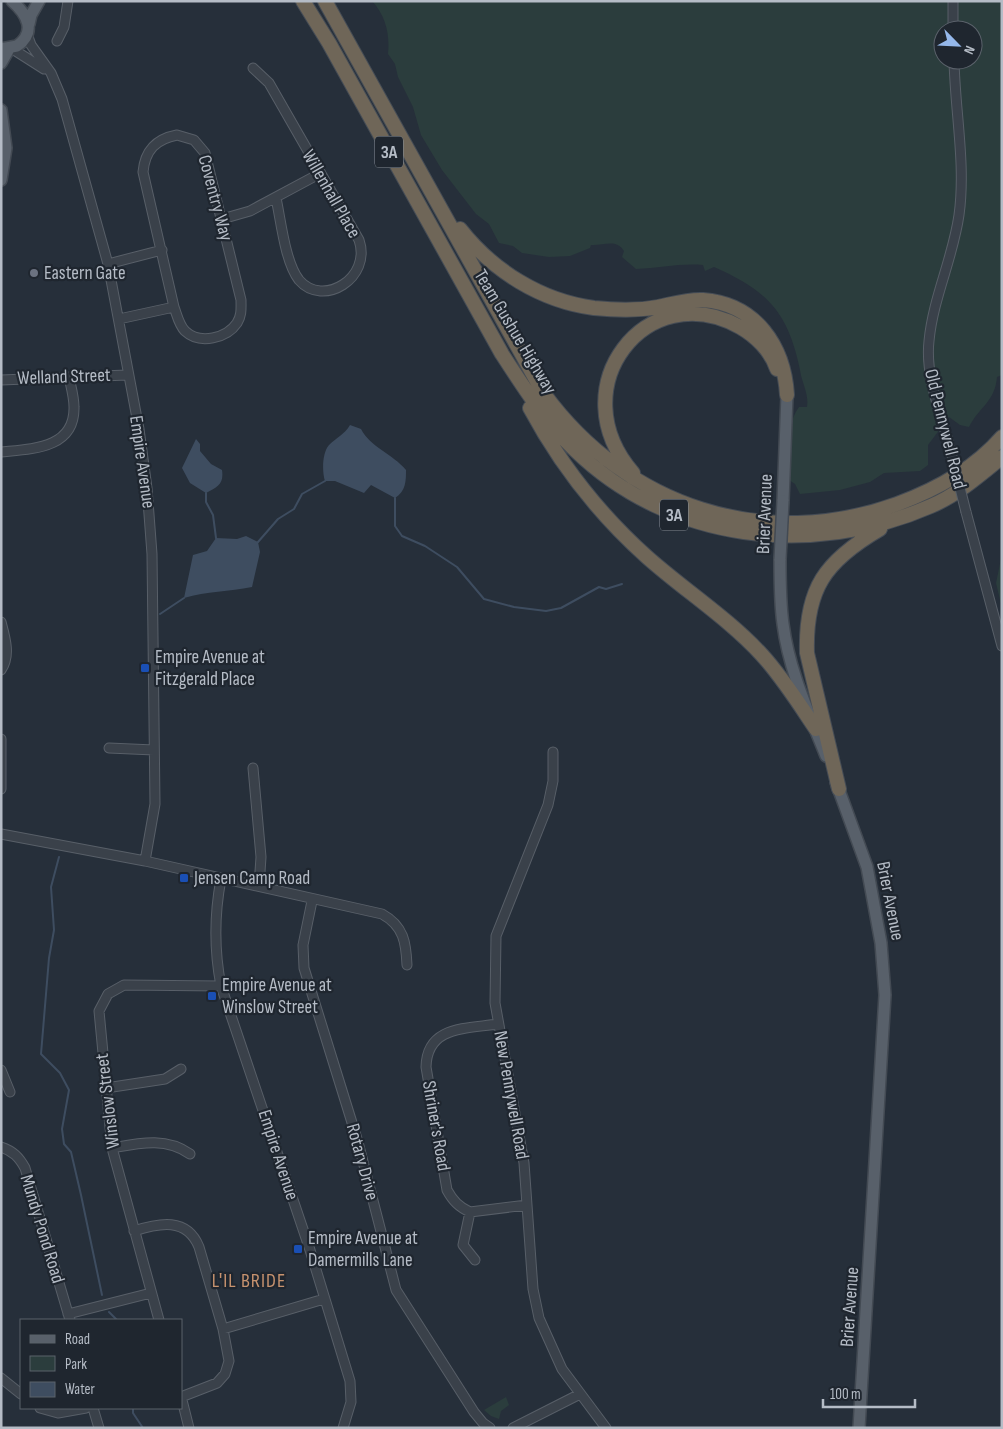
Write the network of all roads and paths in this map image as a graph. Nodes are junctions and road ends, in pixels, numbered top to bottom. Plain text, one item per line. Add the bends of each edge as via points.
1 (39, 1) edge
2 (68, 1) edge
3 (303, 1) edge
4 (325, 1) edge
5 (954, 1) edge
6 (1, 3) edge
7 (18, 3) edge
8 (953, 20) edge
9 (28, 29) junction
10 (57, 40) dead end
11 (7, 49) edge
12 (1, 63) edge
13 (253, 68) dead end
14 (955, 70) edge
15 (50, 73) junction
16 (1, 110) edge
17 (320, 174) junction
18 (1, 180) edge
19 (276, 198) junction
20 (438, 201) junction
21 (222, 219) junction
22 (162, 250) junction
23 (108, 264) junction
24 (174, 307) junction
25 (119, 319) junction
26 (502, 354) junction
27 (127, 375) junction
28 (69, 377) junction
29 (1, 380) edge
30 (788, 395) junction
31 (1002, 437) edge
32 (1, 452) edge
33 (1002, 457) edge
34 (649, 487) junction
35 (909, 514) junction
36 (1, 622) edge
37 (1002, 646) edge
38 (1, 670) edge
39 (816, 729) junction
40 (1, 740) edge
41 (109, 748) dead end
42 (154, 750) junction
43 (553, 752) dead end
44 (253, 768) dead end
45 (1, 789) edge
46 (839, 789) junction
47 (1, 834) edge
48 (145, 862) junction
49 (221, 880) junction
50 (259, 886) junction
51 (312, 901) junction
52 (407, 965) dead end
53 (221, 986) junction
54 (498, 1024) junction
55 (181, 1069) dead end
56 (1, 1070) edge
57 (106, 1088) junction
58 (10, 1092) dead end
59 (1, 1148) edge
60 (112, 1148) junction
61 (190, 1154) dead end
62 (527, 1205) junction
63 (470, 1212) junction
64 (134, 1231) junction
65 (475, 1260) dead end
66 (151, 1292) junction
67 (324, 1299) junction
68 (69, 1317) edge
69 (159, 1319) edge
70 (223, 1329) junction
71 (1, 1378) edge
72 (20, 1393) edge
73 (580, 1394) junction
74 (182, 1396) edge
75 (182, 1400) edge
76 (44, 1409) edge
77 (80, 1409) edge
78 (93, 1409) edge
79 (99, 1428) edge
80 (189, 1428) edge
81 (344, 1428) edge
82 (490, 1428) edge
83 (513, 1428) edge
84 (606, 1428) edge
85 (859, 1428) edge

1 - 9 main road
2 - 10 street via 64,27
3 - 26 highway, Team Gushue Highway / 3A
4 - 20 highway, Team Gushue Highway / 3A
5 - 8 street
6 - 7 main road
7 - 9 main road via 25,13
9 - 11 main road via 20,44
9 - 15 street, Empire Avenue via 31,45
11 - 12 main road
11 - 15 street
13 - 17 street, Willenhall Place via 269,83
14 - 37 street, Old Pennywell Road, bridge via 959,214 934,313 928,351 930,371
15 - 23 street, Empire Avenue via 62,99
16 - 18 main road via 6,148
17 - 19 street
17 - 19 street, Willenhall Place via 359,240 362,254 357,273 336,289 315,290 300,281 287,251
19 - 21 street via 250,211
20 - 30 highway via 486,256 520,282 555,299 625,310 702,300 740,312 760,326 776,347 784,367
20 - 34 highway, Team Gushue Highway / 3A via 529,370 555,408 595,452
21 - 22 street, Coventry Way via 201,146 194,140 177,135 163,138 150,149 143,172
21 - 24 street, Coventry Way via 241,300 242,312 237,323 220,336 195,337 180,325
22 - 23 street
22 - 24 street, Coventry Way
23 - 25 street, Empire Avenue
24 - 25 street
25 - 27 street, Empire Avenue
26 - 35 highway, Team Gushue Highway / 3A via 543,413 576,451 611,480 672,514 719,528 774,536 840,533
26 - 39 highway via 543,431 581,487 646,556 761,654
27 - 28 street, Welland Street
27 - 42 street, Empire Avenue via 139,429 152,554
28 - 29 street, Welland Street
28 - 32 street via 74,409 71,426 64,435 52,445
30 - 34 highway via 764,346 731,322 692,314 663,320 637,335 625,346 610,373 604,415 616,451 629,469
30 - 39 main road, Brier Avenue, bridge via 780,559 782,624 789,656
31 - 34 highway, Team Gushue Highway / 3A via 959,473 915,497 865,514 825,521 773,522 729,518 694,508
33 - 35 highway, Team Gushue Highway / 3A via 954,494
35 - 46 highway via 851,546 829,568 816,591 810,612 807,654
36 - 38 street via 6,648
39 - 46 main road, Brier Avenue
40 - 45 street
41 - 42 street
42 - 48 street, Empire Avenue via 155,804
43 - 54 street, New Pennywell Road via 553,781 548,804 496,936 495,1003
44 - 50 street via 261,858
46 - 85 main road, Brier Avenue via 867,867 881,943 885,995
47 - 48 street
48 - 49 street
49 - 50 street
49 - 53 street, Empire Avenue via 215,948
50 - 51 street
51 - 52 street via 372,911 390,918 402,933
51 - 82 street, Rotary Drive via 303,945 304,968 362,1160 394,1286 474,1412
53 - 57 street, Winslow Street via 128,985 112,990 102,1001 98,1016
53 - 67 street, Empire Avenue
54 - 62 street, New Pennywell Road via 520,1142
54 - 63 street, Shriner's Road via 441,1035 431,1044 426,1056 447,1190 456,1203
55 - 57 street via 165,1079
56 - 58 street
57 - 60 street, Winslow Street
59 - 68 street, Mundy Pond Road via 20,1158 25,1168
60 - 61 street via 155,1142 174,1145
60 - 64 street, Winslow Street
62 - 63 street
62 - 73 street, New Pennywell Road via 533,1289 539,1318 555,1356
63 - 65 street via 463,1245
64 - 66 street, Winslow Street
64 - 70 street via 168,1223 192,1234 199,1247
66 - 68 street
66 - 69 street, Winslow Street
67 - 70 street
67 - 81 street, Empire Avenue via 352,1388
70 - 74 street via 230,1358 225,1374 210,1388
71 - 72 street
73 - 83 street
73 - 84 street, New Pennywell Road
75 - 80 street
76 - 77 street via 58,1413
78 - 79 street

